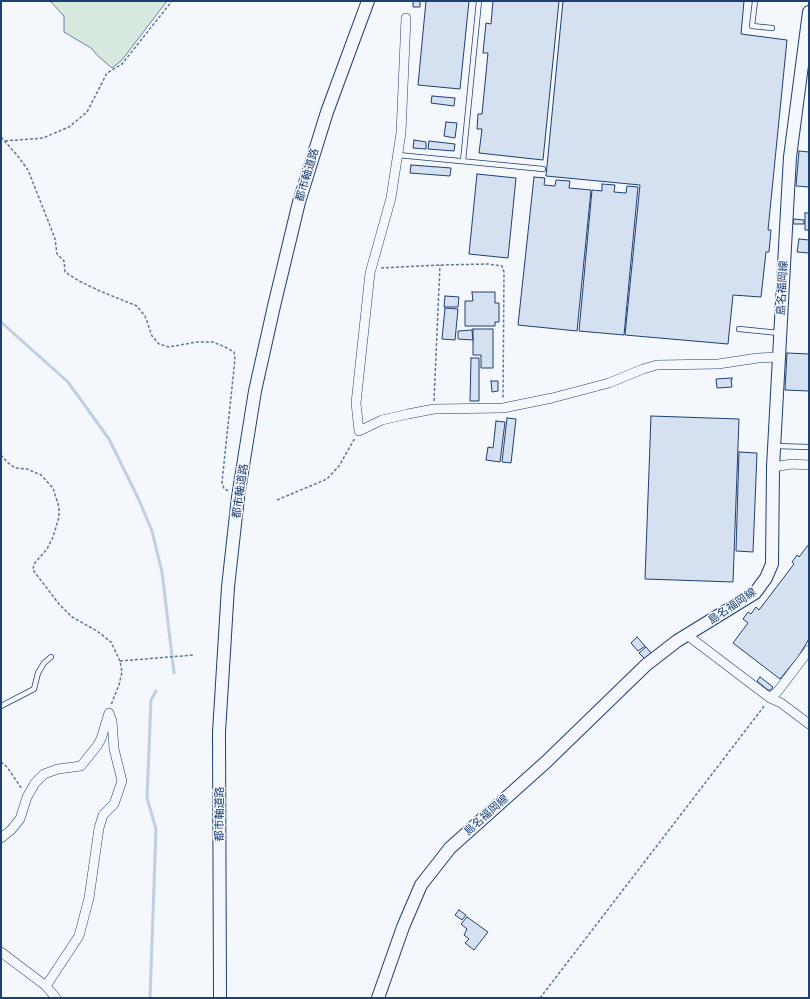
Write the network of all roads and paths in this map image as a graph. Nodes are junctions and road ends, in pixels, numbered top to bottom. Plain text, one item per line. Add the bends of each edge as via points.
1 (172, 1) edge
2 (368, 1) edge
3 (479, 1) edge
4 (755, 1) edge
5 (809, 12) edge
6 (406, 18) dead end
7 (772, 28) dead end
8 (1, 137) edge
9 (5, 141) junction
10 (398, 155) junction
11 (463, 161) junction
12 (543, 169) dead end
13 (440, 265) junction
14 (371, 269) junction
15 (739, 329) dead end
16 (780, 333) junction
17 (779, 357) junction
18 (504, 408) junction
19 (434, 410) junction
20 (359, 431) junction
21 (774, 446) junction
22 (809, 447) edge
23 (1, 455) edge
24 (809, 465) edge
25 (773, 467) junction
26 (231, 491) dead end
27 (277, 500) dead end
28 (687, 635) junction
29 (809, 650) edge
30 (194, 655) dead end
31 (51, 657) dead end
32 (120, 660) junction
33 (770, 698) junction
34 (1, 706) edge
35 (109, 713) junction
36 (809, 724) edge
37 (1, 762) edge
38 (27, 797) junction
39 (1, 838) edge
40 (1, 952) edge
41 (46, 986) junction
42 (56, 998) edge
43 (220, 998) edge
44 (378, 998) edge
45 (540, 998) edge

1 - 9 path via 122,64 107,72 87,112 69,127 43,138
2 - 43 main road, 都市軸道路 via 327,112 299,202 256,391 238,497 228,587 219,732
3 - 11 lane
4 - 7 lane via 752,26
5 - 16 main road, 島名福岡線 via 790,157
6 - 10 street
8 - 9 path
9 - 26 path via 28,170 51,228 57,254 64,261 65,272 100,292 137,306 145,316 152,336 159,344 169,347 213,342 234,352 222,482 224,489
10 - 11 lane
10 - 14 street via 390,198
11 - 12 lane
13 - 14 path
13 - 18 path via 502,266
13 - 19 path
14 - 20 street via 356,403
15 - 16 lane
16 - 17 main road, 島名福岡線
17 - 18 street via 718,364 657,365 589,389
17 - 21 main road, 島名福岡線
18 - 19 street
19 - 20 street via 382,420
20 - 27 path via 339,466 327,479
21 - 22 lane
21 - 25 main road, 島名福岡線
23 - 32 path via 15,468 40,475 53,488 59,507 53,537 34,564 33,570 72,617 97,631 110,642
24 - 25 street
25 - 28 main road, 島名福岡線 via 772,564 766,578 755,593
28 - 33 street
28 - 44 main road, 島名福岡線 via 646,665 551,757 450,848 421,885
29 - 33 street
30 - 32 path
31 - 34 lane via 38,672 34,689
32 - 35 path via 120,685
33 - 36 street
33 - 45 path
35 - 38 street via 100,739 81,766 44,774
35 - 41 street via 122,781 114,804 103,814 99,828 89,898 79,936
37 - 38 path
38 - 39 street via 20,819
40 - 41 street
41 - 42 street

